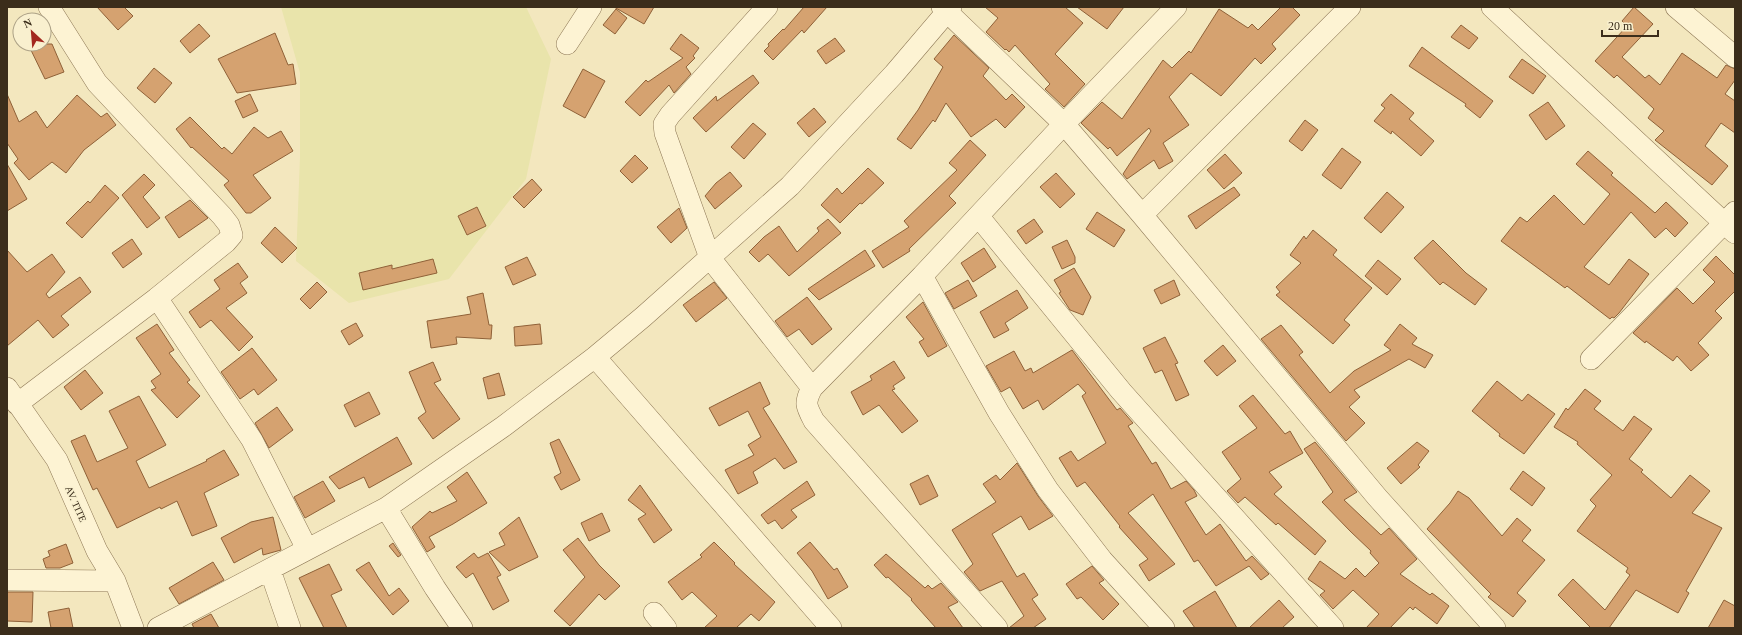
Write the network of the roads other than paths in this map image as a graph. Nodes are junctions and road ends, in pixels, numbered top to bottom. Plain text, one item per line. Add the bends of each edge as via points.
1 (49, 7) edge
2 (591, 7) edge
3 (768, 7) edge
4 (1176, 7) edge
5 (1350, 7) edge
6 (1492, 7) edge
7 (1676, 7) edge
8 (947, 8) edge
9 (567, 44) dead end
10 (1735, 57) edge
11 (1064, 124) junction
12 (1142, 215) junction
13 (979, 216) junction
14 (1731, 223) edge
15 (710, 258) junction
16 (922, 276) junction
17 (157, 298) junction
18 (595, 357) junction
19 (1590, 359) dead end
20 (812, 388) junction
21 (12, 396) edge
22 (386, 508) junction
23 (307, 549) junction
24 (270, 570) junction
25 (7, 580) edge
26 (115, 581) junction
27 (133, 628) edge
28 (158, 628) edge
29 (290, 628) edge
30 (462, 628) edge
31 (831, 628) edge
32 (997, 628) edge
33 (1164, 628) edge
34 (1333, 628) edge
35 (1495, 628) edge

1 - 17 street via 97,83 222,216 231,229 232,236 226,242
2 - 9 street
3 - 15 street via 664,124
4 - 11 street
5 - 12 street
6 - 14 street
7 - 10 street
8 - 11 street
8 - 15 street via 894,74 790,186
11 - 12 street
11 - 13 street
12 - 35 street via 1377,497
13 - 16 street
13 - 34 street via 1122,391
14 - 19 street
15 - 18 street
15 - 20 street
16 - 20 street
16 - 33 street via 999,413 1048,490 1102,560
17 - 21 street
17 - 23 street via 252,440
18 - 22 street via 504,426
18 - 31 street
20 - 32 street via 806,398 807,407 814,421
21 - 26 street, AV. TITE via 57,460 97,551
22 - 23 street
22 - 30 street
23 - 24 street
24 - 28 street
24 - 29 street
25 - 26 street
26 - 27 street, AV. TITE

